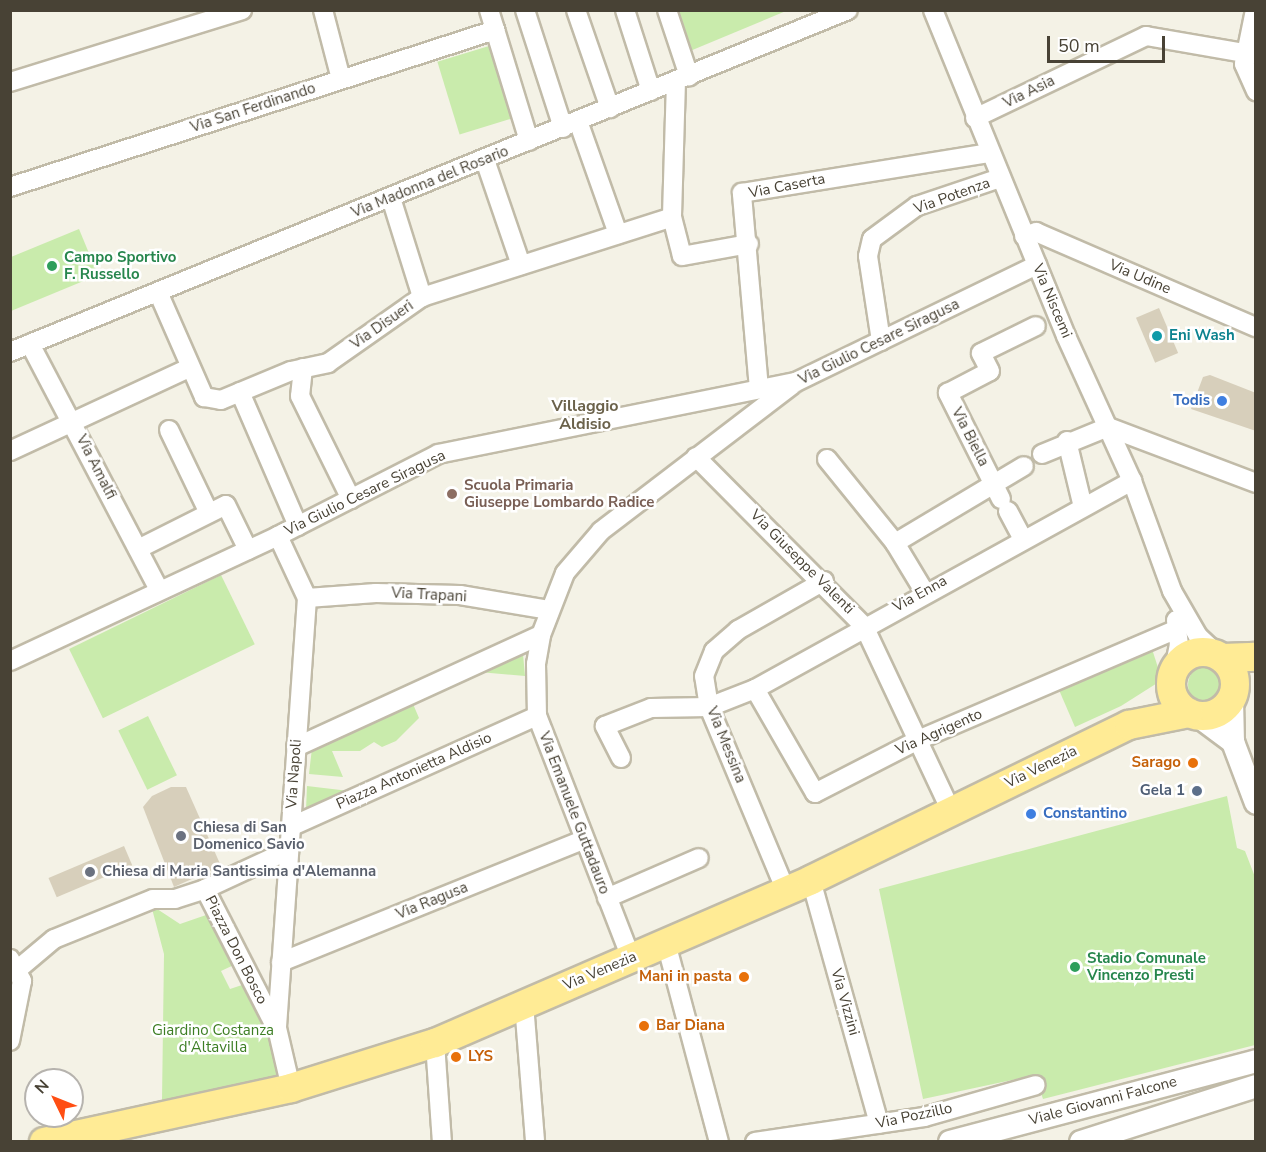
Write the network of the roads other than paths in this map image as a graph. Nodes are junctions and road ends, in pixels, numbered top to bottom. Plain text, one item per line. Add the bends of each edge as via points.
1 (242, 10) edge
2 (323, 10) edge
3 (489, 10) edge
4 (525, 10) edge
5 (576, 10) edge
6 (625, 10) edge
7 (667, 10) edge
8 (848, 10) edge
9 (933, 10) edge
10 (1255, 10) edge
11 (495, 30) junction
12 (1251, 55) edge
13 (682, 78) junction
14 (341, 79) junction
15 (10, 82) edge
16 (651, 91) junction
17 (1256, 91) edge
18 (610, 108) junction
19 (975, 118) junction
20 (570, 124) junction
21 (530, 141) junction
22 (989, 153) junction
23 (485, 160) junction
24 (1000, 178) junction
25 (10, 187) edge
26 (391, 198) junction
27 (672, 217) junction
28 (618, 234) junction
29 (1024, 236) junction
30 (749, 244) junction
31 (521, 265) junction
32 (1037, 265) junction
33 (158, 292) junction
34 (422, 297) junction
35 (1036, 326) dead end
36 (1256, 327) edge
37 (881, 341) junction
38 (30, 344) junction
39 (10, 352) edge
40 (189, 368) junction
41 (303, 368) junction
42 (796, 382) junction
43 (759, 389) junction
44 (240, 392) junction
45 (72, 422) junction
46 (1108, 427) junction
47 (169, 430) dead end
48 (1067, 441) junction
49 (10, 451) edge
50 (1042, 454) dead end
51 (696, 457) junction
52 (827, 459) dead end
53 (1024, 466) dead end
54 (1132, 480) junction
55 (1256, 483) edge
56 (1001, 498) junction
57 (351, 499) junction
58 (1083, 507) junction
59 (209, 513) junction
60 (298, 526) junction
61 (278, 536) junction
62 (1023, 539) junction
63 (895, 543) junction
64 (138, 549) junction
65 (248, 550) junction
66 (824, 581) junction
67 (159, 590) junction
68 (924, 591) junction
69 (1172, 591) junction
70 (307, 598) junction
71 (550, 610) junction
72 (864, 626) junction
73 (1177, 629) junction
74 (542, 635) junction
75 (1220, 656) junction
76 (1256, 657) edge
77 (10, 661) edge
78 (1256, 672) edge
79 (1173, 673) junction
80 (755, 689) junction
81 (1233, 696) junction
82 (709, 707) junction
83 (1193, 715) junction
84 (537, 716) junction
85 (1129, 725) junction
86 (918, 740) junction
87 (1233, 742) junction
88 (296, 747) junction
89 (621, 758) dead end
90 (1256, 803) edge
91 (951, 811) junction
92 (291, 827) junction
93 (584, 840) junction
94 (289, 850) junction
95 (699, 858) dead end
96 (799, 886) junction
97 (205, 889) junction
98 (607, 898) junction
99 (666, 943) junction
100 (631, 958) junction
101 (280, 962) junction
102 (14, 965) edge
103 (524, 1004) junction
104 (276, 1029) junction
105 (10, 1041) edge
106 (435, 1043) junction
107 (1256, 1061) edge
108 (1036, 1085) dead end
109 (1256, 1086) edge
110 (291, 1088) junction
111 (879, 1124) junction
112 (44, 1142) edge
113 (442, 1142) edge
114 (535, 1142) edge
115 (719, 1142) edge
116 (755, 1142) edge
117 (950, 1142) edge
118 (1081, 1142) edge

1 - 15 street
2 - 14 street
3 - 11 street
4 - 20 street
5 - 18 street
6 - 16 street
7 - 13 street
8 - 13 street, Via Madonna del Rosario
9 - 19 street, Via Niscemi
10 - 12 street
11 - 14 street, Via San Ferdinando
11 - 21 street
12 - 17 street via 1244,64
12 - 19 street, Via Asia via 1146,36
13 - 16 street, Via Madonna del Rosario
13 - 27 street
14 - 25 street, Via San Ferdinando
16 - 18 street, Via Madonna del Rosario
18 - 20 street, Via Madonna del Rosario
19 - 22 street, Via Niscemi
20 - 21 street, Via Madonna del Rosario
20 - 28 street
21 - 23 street, Via Madonna del Rosario
22 - 24 street, Via Niscemi
22 - 30 street, Via Caserta via 742,193
23 - 26 street, Via Madonna del Rosario
23 - 31 street
24 - 29 street, Via Niscemi
24 - 37 street, Via Potenza via 917,206 872,239 868,256
26 - 33 street, Via Madonna del Rosario
26 - 34 street
27 - 28 street, Via Disueri
27 - 30 street via 682,256
28 - 31 street, Via Disueri
29 - 32 street, Via Niscemi
29 - 36 street, Via Udine via 1036,232
30 - 43 street, Via Caserta
31 - 34 street, Via Disueri
32 - 37 street, Via Giulio Cesare Siragusa
32 - 46 street, Via Niscemi
33 - 38 street, Via Madonna del Rosario
33 - 40 street, Via Disueri
34 - 41 street, Via Disueri via 328,363
35 - 56 street, Via Biella via 981,353 990,371 948,393
37 - 42 street, Via Giulio Cesare Siragusa
38 - 39 street, Via Madonna del Rosario
38 - 45 street, Via Amalfi
40 - 44 street, Via Disueri via 204,398 221,400
40 - 45 street
41 - 44 street, Via Disueri
41 - 57 street via 300,396
42 - 43 street, Via Giulio Cesare Siragusa
42 - 51 street, Via Emanuele Guttadauro
43 - 57 street, Via Giulio Cesare Siragusa via 438,454
44 - 60 street
45 - 49 street
45 - 64 street, Via Amalfi
46 - 48 street
46 - 54 street, Via Niscemi
46 - 55 street
47 - 59 street
48 - 50 street
48 - 58 street
51 - 66 street, Via Giuseppe Valenti
51 - 71 street, Via Emanuele Guttadauro via 602,531 565,573
52 - 63 street
53 - 56 street
54 - 58 street, Via Enna
54 - 69 street, Via Niscemi
56 - 62 street, Via Biella
56 - 63 street
57 - 60 street, Via Giulio Cesare Siragusa
58 - 62 street, Via Enna
59 - 64 street
59 - 65 street via 226,505
60 - 61 street, Via Giulio Cesare Siragusa
61 - 65 street, Via Giulio Cesare Siragusa
61 - 70 street, Via Napoli
62 - 68 street, Via Enna
63 - 68 street
64 - 67 street, Via Amalfi
65 - 67 street, Via Giulio Cesare Siragusa
66 - 72 street, Via Giuseppe Valenti
66 - 82 street, Via Messina via 738,630 714,651 704,676
67 - 77 street, Via Giulio Cesare Siragusa
68 - 72 street, Via Enna
69 - 73 street
69 - 75 street via 1198,636
70 - 71 street, Via Trapani via 376,593 460,595
70 - 88 street, Via Napoli
71 - 74 street, Via Emanuele Guttadauro
72 - 80 street, Via Enna
72 - 86 street, Via Giuseppe Valenti
73 - 79 street
73 - 86 street, Via Agrigento
74 - 84 street, Via Emanuele Guttadauro via 536,664
74 - 88 street
75 - 76 main road
75 - 79 main road via 1197,652
75 - 81 main road via 1234,673
78 - 81 main road
79 - 83 main road via 1176,701
79 - 85 main road via 1158,699
80 - 82 street, Via Enna
80 - 86 street, Via Agrigento via 815,793
81 - 83 main road via 1214,715
81 - 87 street
82 - 89 street via 651,708 605,726
82 - 96 street, Via Messina
83 - 85 main road
83 - 87 street
84 - 92 street, Piazza Antonietta Aldisio
84 - 93 street, Via Emanuele Guttadauro
85 - 91 main road, Via Venezia
86 - 91 street, Via Giuseppe Valenti
87 - 90 street
88 - 92 street, Via Napoli
91 - 96 main road, Via Venezia
92 - 94 street, Via Napoli
93 - 98 street, Via Emanuele Guttadauro
93 - 101 street, Via Ragusa
94 - 97 street, Piazza Don Bosco
94 - 101 street, Via Napoli
95 - 98 street
96 - 99 main road, Via Venezia
96 - 111 street, Via Vizzini
97 - 102 street via 175,899 153,899 54,939
97 - 104 street, Piazza Don Bosco
98 - 100 street, Via Emanuele Guttadauro
99 - 100 main road, Via Venezia
99 - 115 street
100 - 103 main road, Via Venezia
101 - 104 street, Via Napoli
102 - 105 street via 22,981
103 - 106 main road, Via Venezia
103 - 114 street
104 - 110 street, Via Napoli
106 - 110 main road, Via Venezia
106 - 113 street
107 - 117 street, Viale Giovanni Falcone
108 - 111 street, Via Pozzillo
109 - 118 street, Viale Giovanni Falcone
110 - 112 main road, Via Venezia
111 - 116 street, Via Pozzillo

